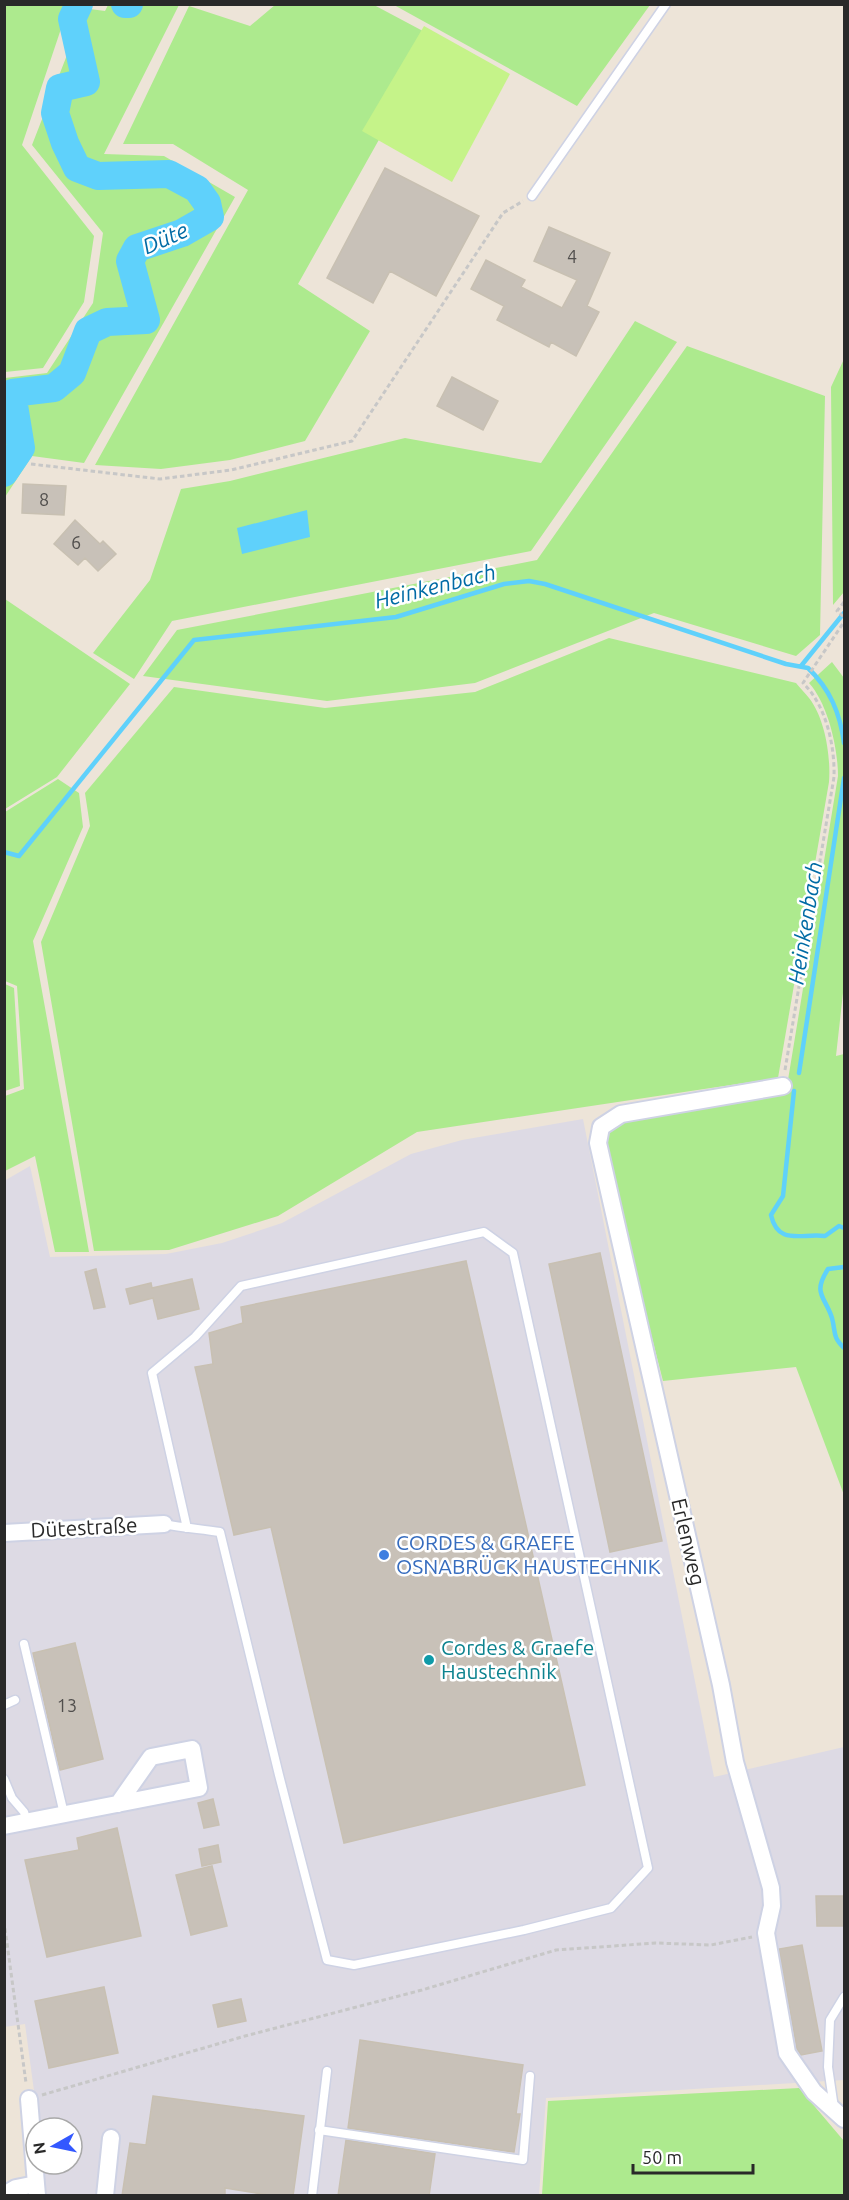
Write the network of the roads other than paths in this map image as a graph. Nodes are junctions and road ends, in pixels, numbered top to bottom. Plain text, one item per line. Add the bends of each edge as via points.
1 (666, 4) edge
2 (532, 196) road end
3 (783, 1086) road end
4 (164, 1524) joint
5 (187, 1528) junction
6 (4, 1533) edge
7 (24, 1644) dead end
8 (15, 1700) dead end
9 (4, 1705) edge
10 (4, 1779) edge
11 (118, 1804) junction
12 (64, 1814) junction
13 (27, 1822) junction
14 (4, 1826) edge
15 (844, 1997) edge
16 (327, 2071) dead end
17 (530, 2076) dead end
18 (28, 2099) road end
19 (839, 2113) edge
20 (320, 2130) junction
21 (111, 2138) dead end
22 (37, 2190) edge
23 (4, 2195) edge
24 (105, 2196) edge
25 (312, 2196) edge

1 - 2 lane
3 - 19 street, Erlenweg via 621,1114 601,1127 598,1143 735,1762 771,1888 766,1933 787,2053 814,2092
4 - 5 lane
4 - 6 street, Dütestraße
5 - 5 lane via 152,1373 195,1337 241,1286 484,1232 513,1253 648,1868 612,1908 354,1965 327,1960 220,1532
7 - 12 lane
8 - 9 lane
10 - 13 lane
11 - 11 street via 199,1788 192,1749 151,1757
11 - 12 street
12 - 13 street
13 - 14 street
15 - 19 lane via 830,2020 828,2067
16 - 20 lane
17 - 20 lane via 523,2160
18 - 22 street
20 - 25 lane
21 - 24 street
22 - 23 street via 16,2188

